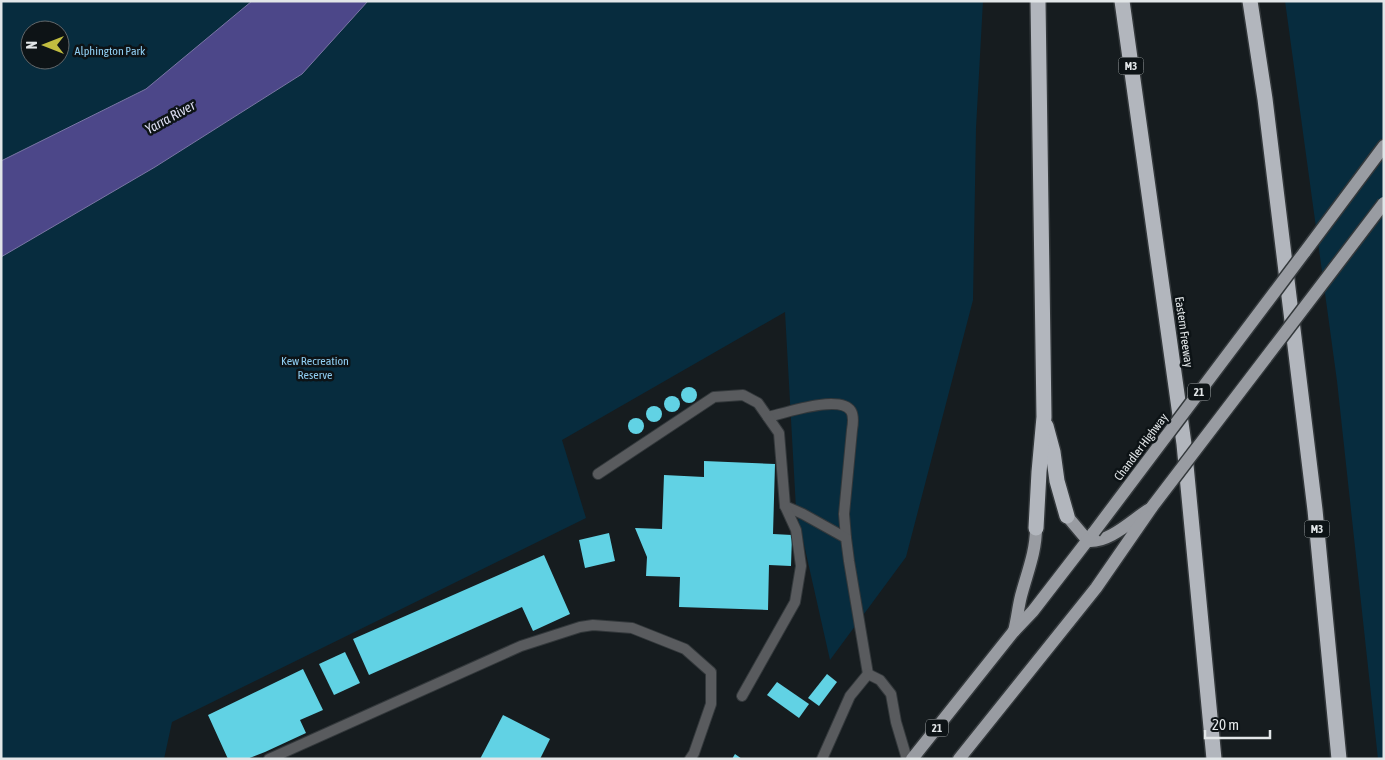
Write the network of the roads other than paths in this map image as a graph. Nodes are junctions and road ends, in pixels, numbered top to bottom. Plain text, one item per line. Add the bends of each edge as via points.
1 (1038, 1) edge
2 (1122, 1) edge
3 (1250, 1) edge
4 (1384, 146) edge
5 (1384, 202) edge
6 (768, 417) junction
7 (1044, 418) junction
8 (598, 474) dead end
9 (785, 506) junction
10 (1152, 507) junction
11 (1067, 516) joint
12 (1036, 528) joint
13 (846, 538) junction
14 (1092, 538) junction
15 (1014, 631) junction
16 (868, 674) junction
17 (742, 696) dead end
18 (270, 759) edge
19 (690, 759) edge
20 (822, 759) edge
21 (907, 759) edge
22 (912, 759) edge
23 (959, 759) edge
24 (1214, 759) edge
25 (1339, 759) edge

1 - 7 highway
2 - 24 highway, Eastern Freeway / M3 via 1184,444
3 - 25 highway, M3 via 1315,510
4 - 14 main road, Chandler Highway / 21, bridge
5 - 10 main road, 21, bridge
6 - 8 lane via 758,403 743,395 714,398
6 - 9 lane via 779,433
6 - 13 lane via 836,403 850,410 853,417 844,514
7 - 11 highway
7 - 12 highway
9 - 13 lane
9 - 17 lane via 796,530 801,566 795,602
10 - 14 main road via 1111,535
10 - 23 main road, 21 via 1096,588
11 - 14 main road
12 - 15 main road
13 - 16 lane
14 - 15 main road, Chandler Highway / 21
15 - 22 main road, Chandler Highway / 21
16 - 20 lane via 850,696
16 - 21 lane via 880,680 891,694
18 - 19 lane via 521,646 580,627 593,626 632,628 685,649 710,672 711,704

